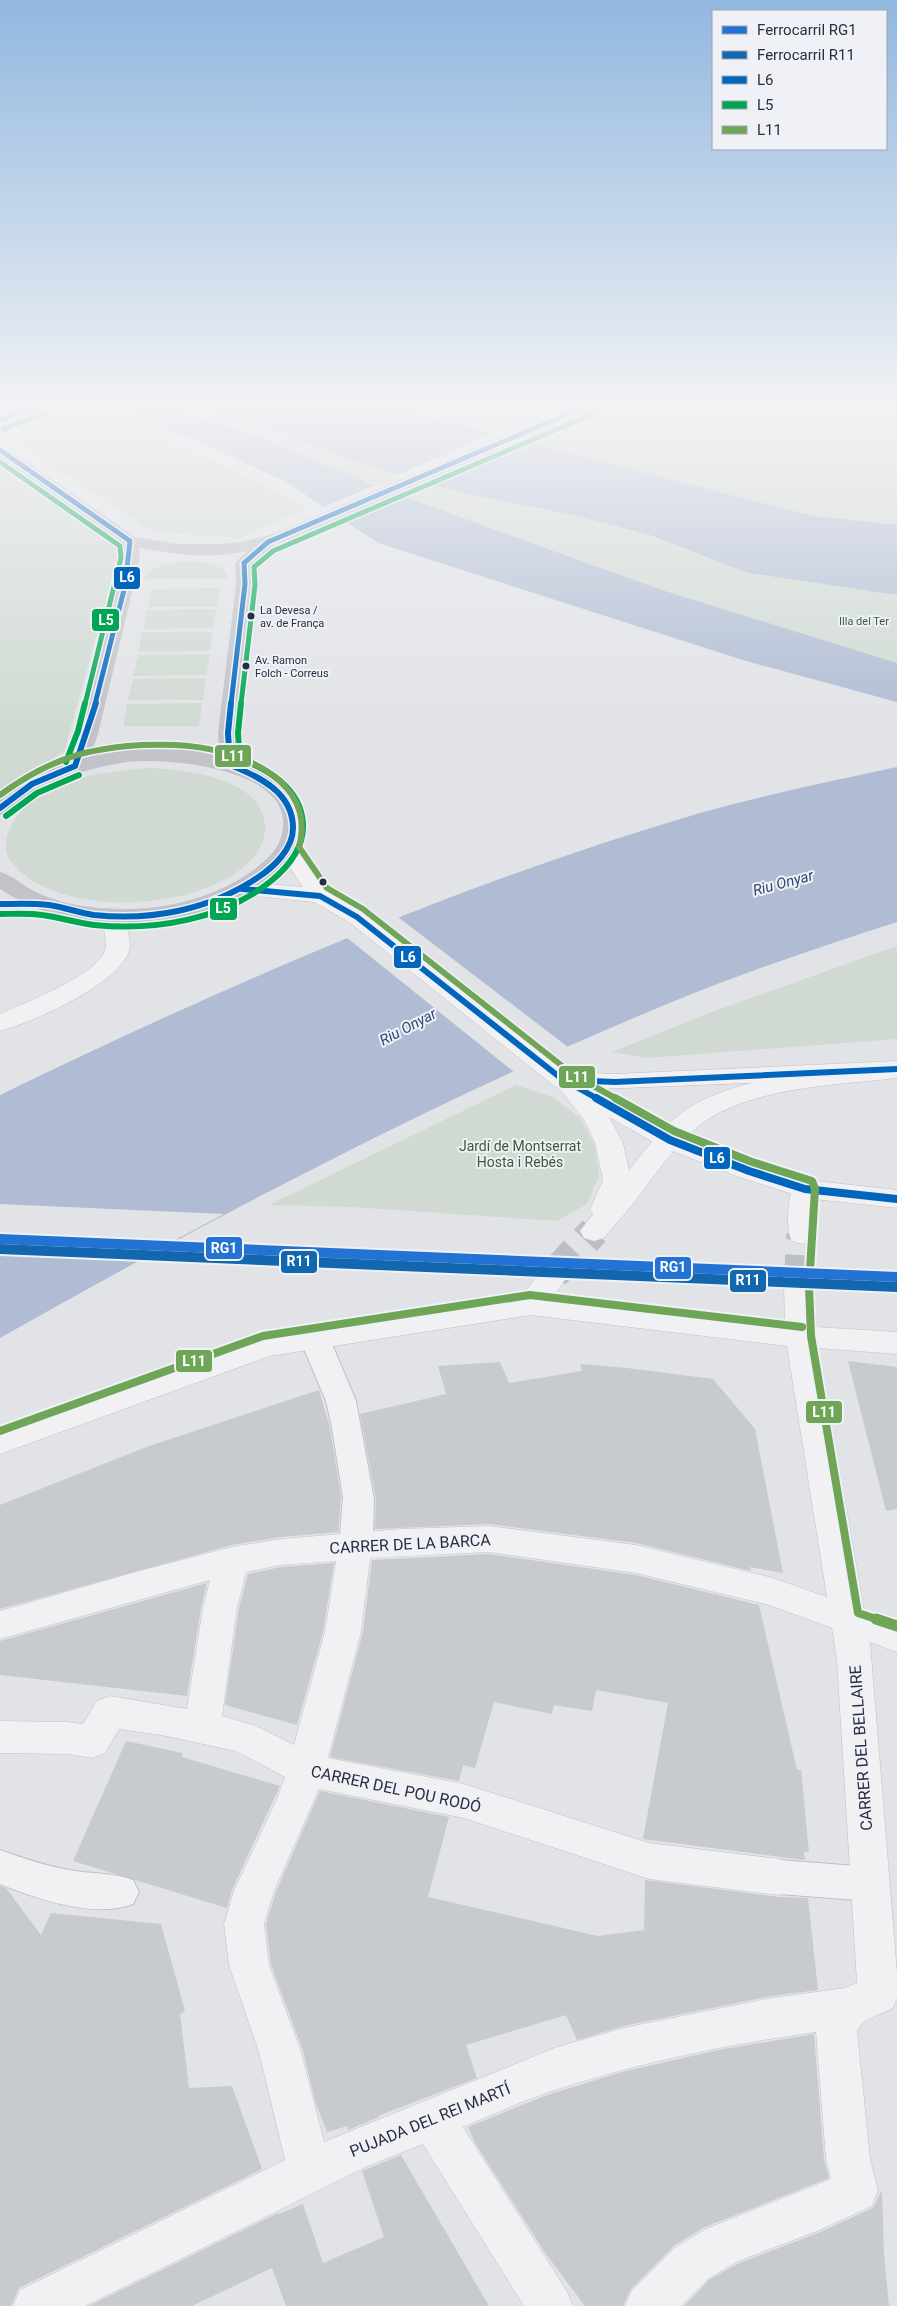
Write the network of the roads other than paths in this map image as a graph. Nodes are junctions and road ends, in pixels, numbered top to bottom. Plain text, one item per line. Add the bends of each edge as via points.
1 (88, 512) edge
2 (341, 512) edge
3 (130, 541) junction
4 (268, 542) junction
5 (230, 765) junction
6 (75, 766) junction
7 (0, 808) edge
8 (288, 848) junction
9 (0, 879) edge
10 (242, 888) junction
11 (320, 896) junction
12 (0, 904) edge
13 (47, 905) junction
14 (113, 915) junction
15 (0, 1024) edge
16 (897, 1070) edge
17 (566, 1082) junction
18 (670, 1140) junction
19 (805, 1189) junction
20 (897, 1198) edge
21 (802, 1234) tunnel mouth
22 (554, 1274) tunnel mouth
23 (799, 1286) tunnel mouth
24 (531, 1304) junction
25 (314, 1337) junction
26 (801, 1337) junction
27 (897, 1343) edge
28 (0, 1442) edge
29 (355, 1546) junction
30 (232, 1561) junction
31 (849, 1621) junction
32 (0, 1625) edge
33 (897, 1637) edge
34 (202, 1728) junction
35 (0, 1738) edge
36 (306, 1770) junction
37 (0, 1866) edge
38 (779, 1877) joint
39 (870, 1884) junction
40 (120, 1892) dead end
41 (848, 2008) junction
42 (432, 2118) junction
43 (310, 2172) junction
44 (36, 2306) edge
45 (550, 2306) edge
46 (648, 2306) edge

1 - 3 main road
2 - 4 main road
3 - 4 main road via 177,548 219,549
3 - 6 main road via 131,559 125,585 88,734
4 - 5 main road via 244,563 245,584 228,733
5 - 6 main road via 156,755
5 - 8 main road via 260,778 284,798 294,826
6 - 7 main road via 32,784
8 - 10 main road via 266,873
8 - 11 street
9 - 13 main road via 25,896
10 - 11 street
10 - 14 main road via 218,899 176,910
11 - 17 street via 357,918
12 - 13 main road
13 - 14 main road via 73,912
14 - 15 street via 117,949 106,969
16 - 17 street
16 - 18 street via 744,1094 700,1113
17 - 18 street
17 - 18 street via 596,1117 609,1143 618,1180 594,1231 633,1185 652,1156
18 - 19 street
19 - 20 street
19 - 21 street
22 - 24 street
23 - 26 street, CARRER DEL BELLAIRE
24 - 25 street
24 - 26 street
25 - 28 street via 266,1346
25 - 29 street via 340,1401 358,1497
26 - 27 street
26 - 31 street, CARRER DEL BELLAIRE
29 - 30 street, CARRER DE LA BARCA via 281,1552
29 - 31 street, CARRER DE LA BARCA via 489,1539 636,1559 773,1592
29 - 36 street via 343,1632
30 - 32 street, CARRER DE LA BARCA
30 - 34 street via 220,1608
31 - 33 street, CARRER DE LA BARCA
31 - 39 street, CARRER DEL BELLAIRE via 855,1660
34 - 35 street, CARRER DEL POU RODÓ via 110,1712 92,1742 67,1738
34 - 36 street, CARRER DEL POU RODÓ via 243,1737
36 - 38 street, CARRER DEL POU RODÓ via 464,1801 649,1861
36 - 43 street via 296,1800 254,1891 244,1924 249,1965 280,2052
37 - 40 street via 28,1879 102,1892
38 - 39 street, CARRER DEL POU RODÓ
39 - 41 street, CARRER DEL BELLAIRE via 878,1994
41 - 42 street, PUJADA DEL REI MARTÍ via 772,2018 628,2048 556,2068
41 - 46 street via 836,2028 848,2159 856,2190 722,2245 692,2263
42 - 43 street, PUJADA DEL REI MARTÍ
42 - 45 street
43 - 44 street, PUJADA DEL REI MARTÍ

